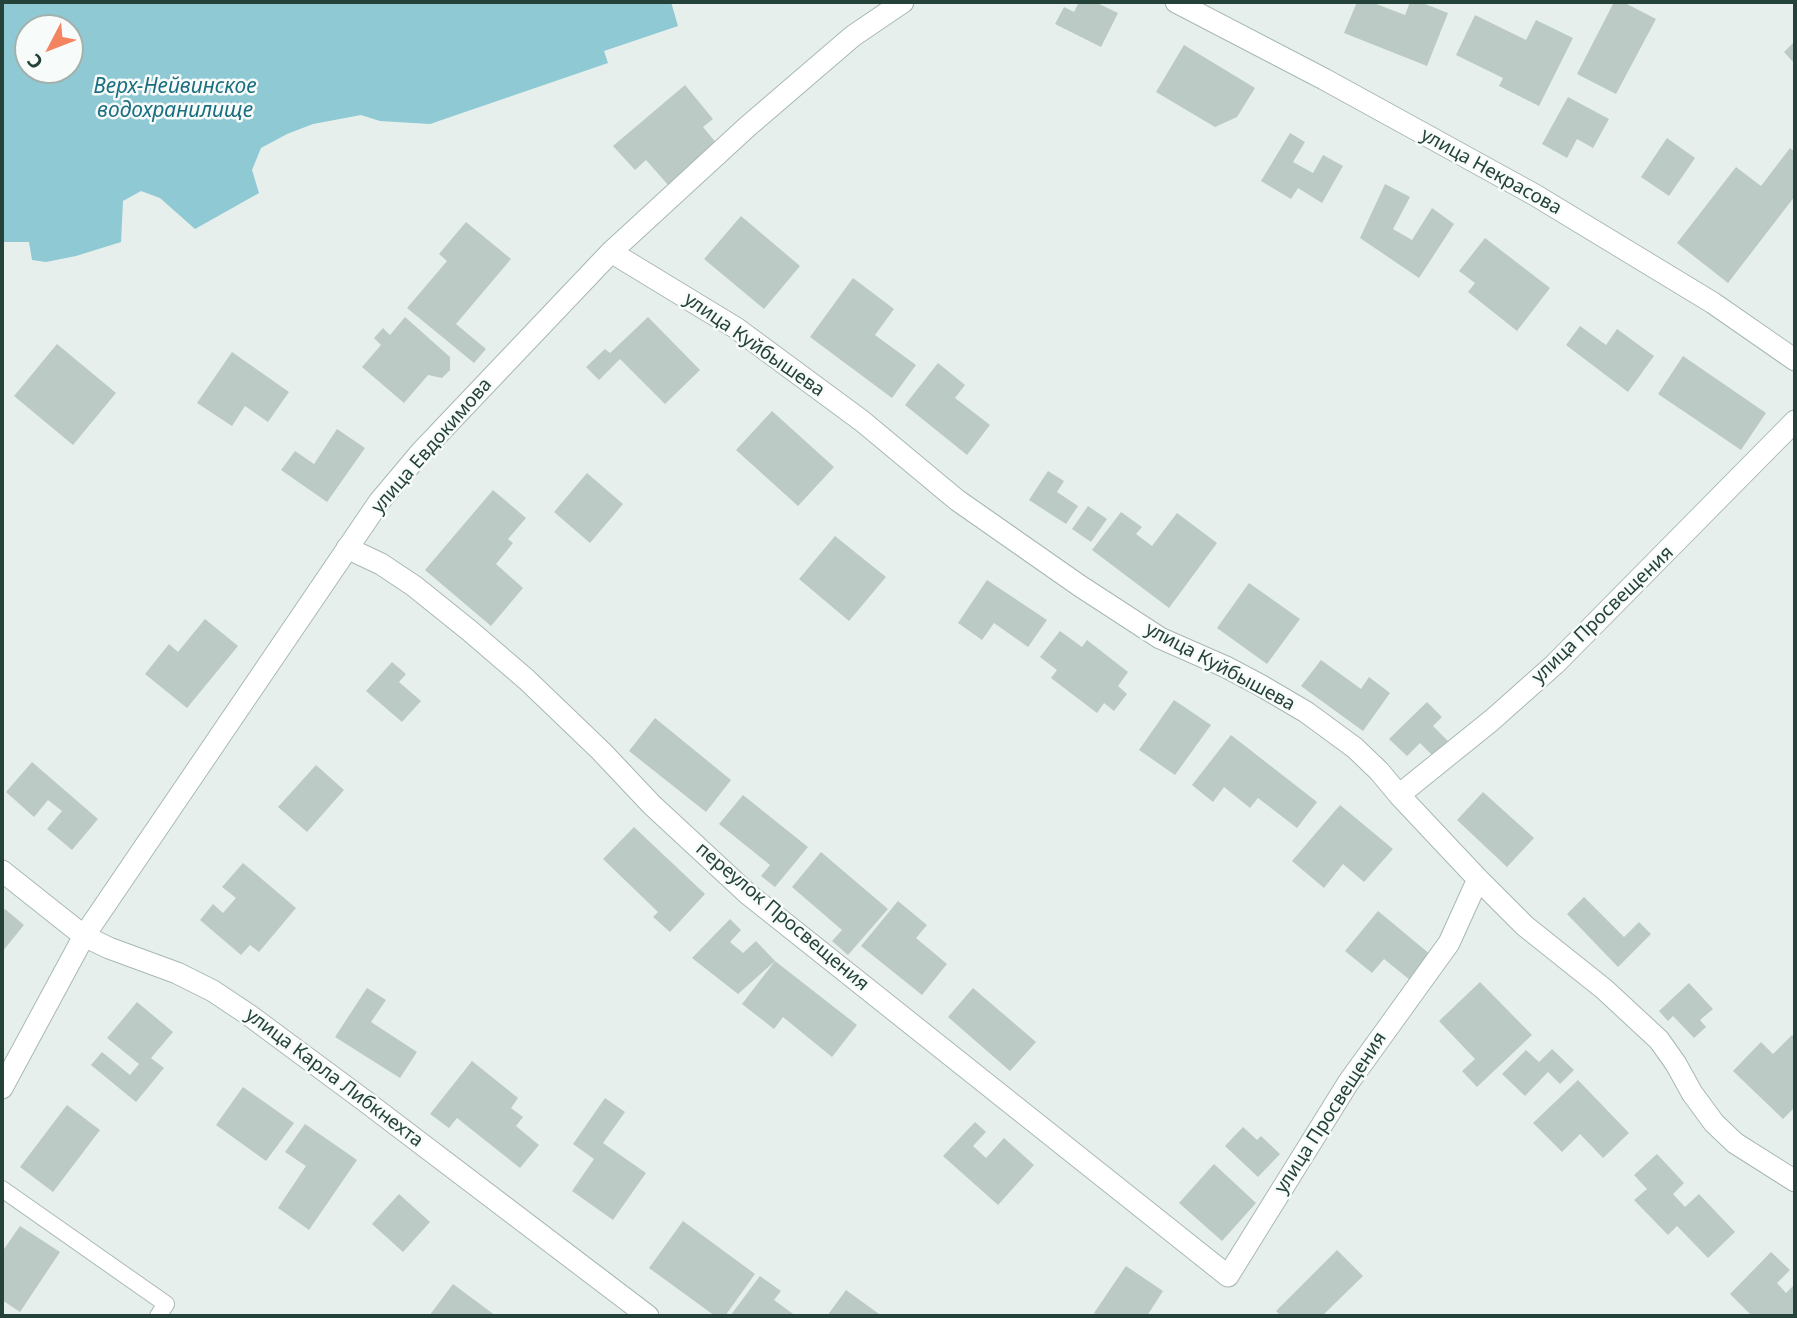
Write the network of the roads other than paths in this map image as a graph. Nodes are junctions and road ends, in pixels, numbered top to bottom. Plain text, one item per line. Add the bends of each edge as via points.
1 (903, 2) edge
2 (1177, 2) edge
3 (611, 252) junction
4 (1795, 360) edge
5 (1795, 421) edge
6 (347, 548) junction
7 (1399, 796) junction
8 (2, 871) edge
9 (1478, 879) junction
10 (84, 936) junction
11 (2, 1088) edge
12 (1795, 1181) edge
13 (2, 1189) edge
14 (1228, 1276) joint
15 (158, 1316) edge
16 (648, 1316) edge

1 - 3 street, улица Евдокимова via 853,36
2 - 4 street, улица Некрасова via 1535,195 1713,303
3 - 6 street, улица Евдокимова via 421,452
3 - 7 street, улица Куйбышева via 736,328 862,421 957,500 1127,617 1306,712 1355,748
5 - 7 street, улица Просвещения via 1555,664
6 - 10 street, улица Евдокимова
6 - 14 street, переулок Просвещения via 414,586 470,631 527,680 748,894
7 - 9 street, улица Куйбышева
8 - 10 street, улица Карла Либкнехта
9 - 12 street, улица Куйбышева via 1525,926 1659,1040 1692,1093 1728,1137
9 - 14 street, улица Просвещения via 1449,943 1348,1083
10 - 11 street, улица Евдокимова
10 - 16 street, улица Карла Либкнехта via 213,991
13 - 15 lane via 166,1304

